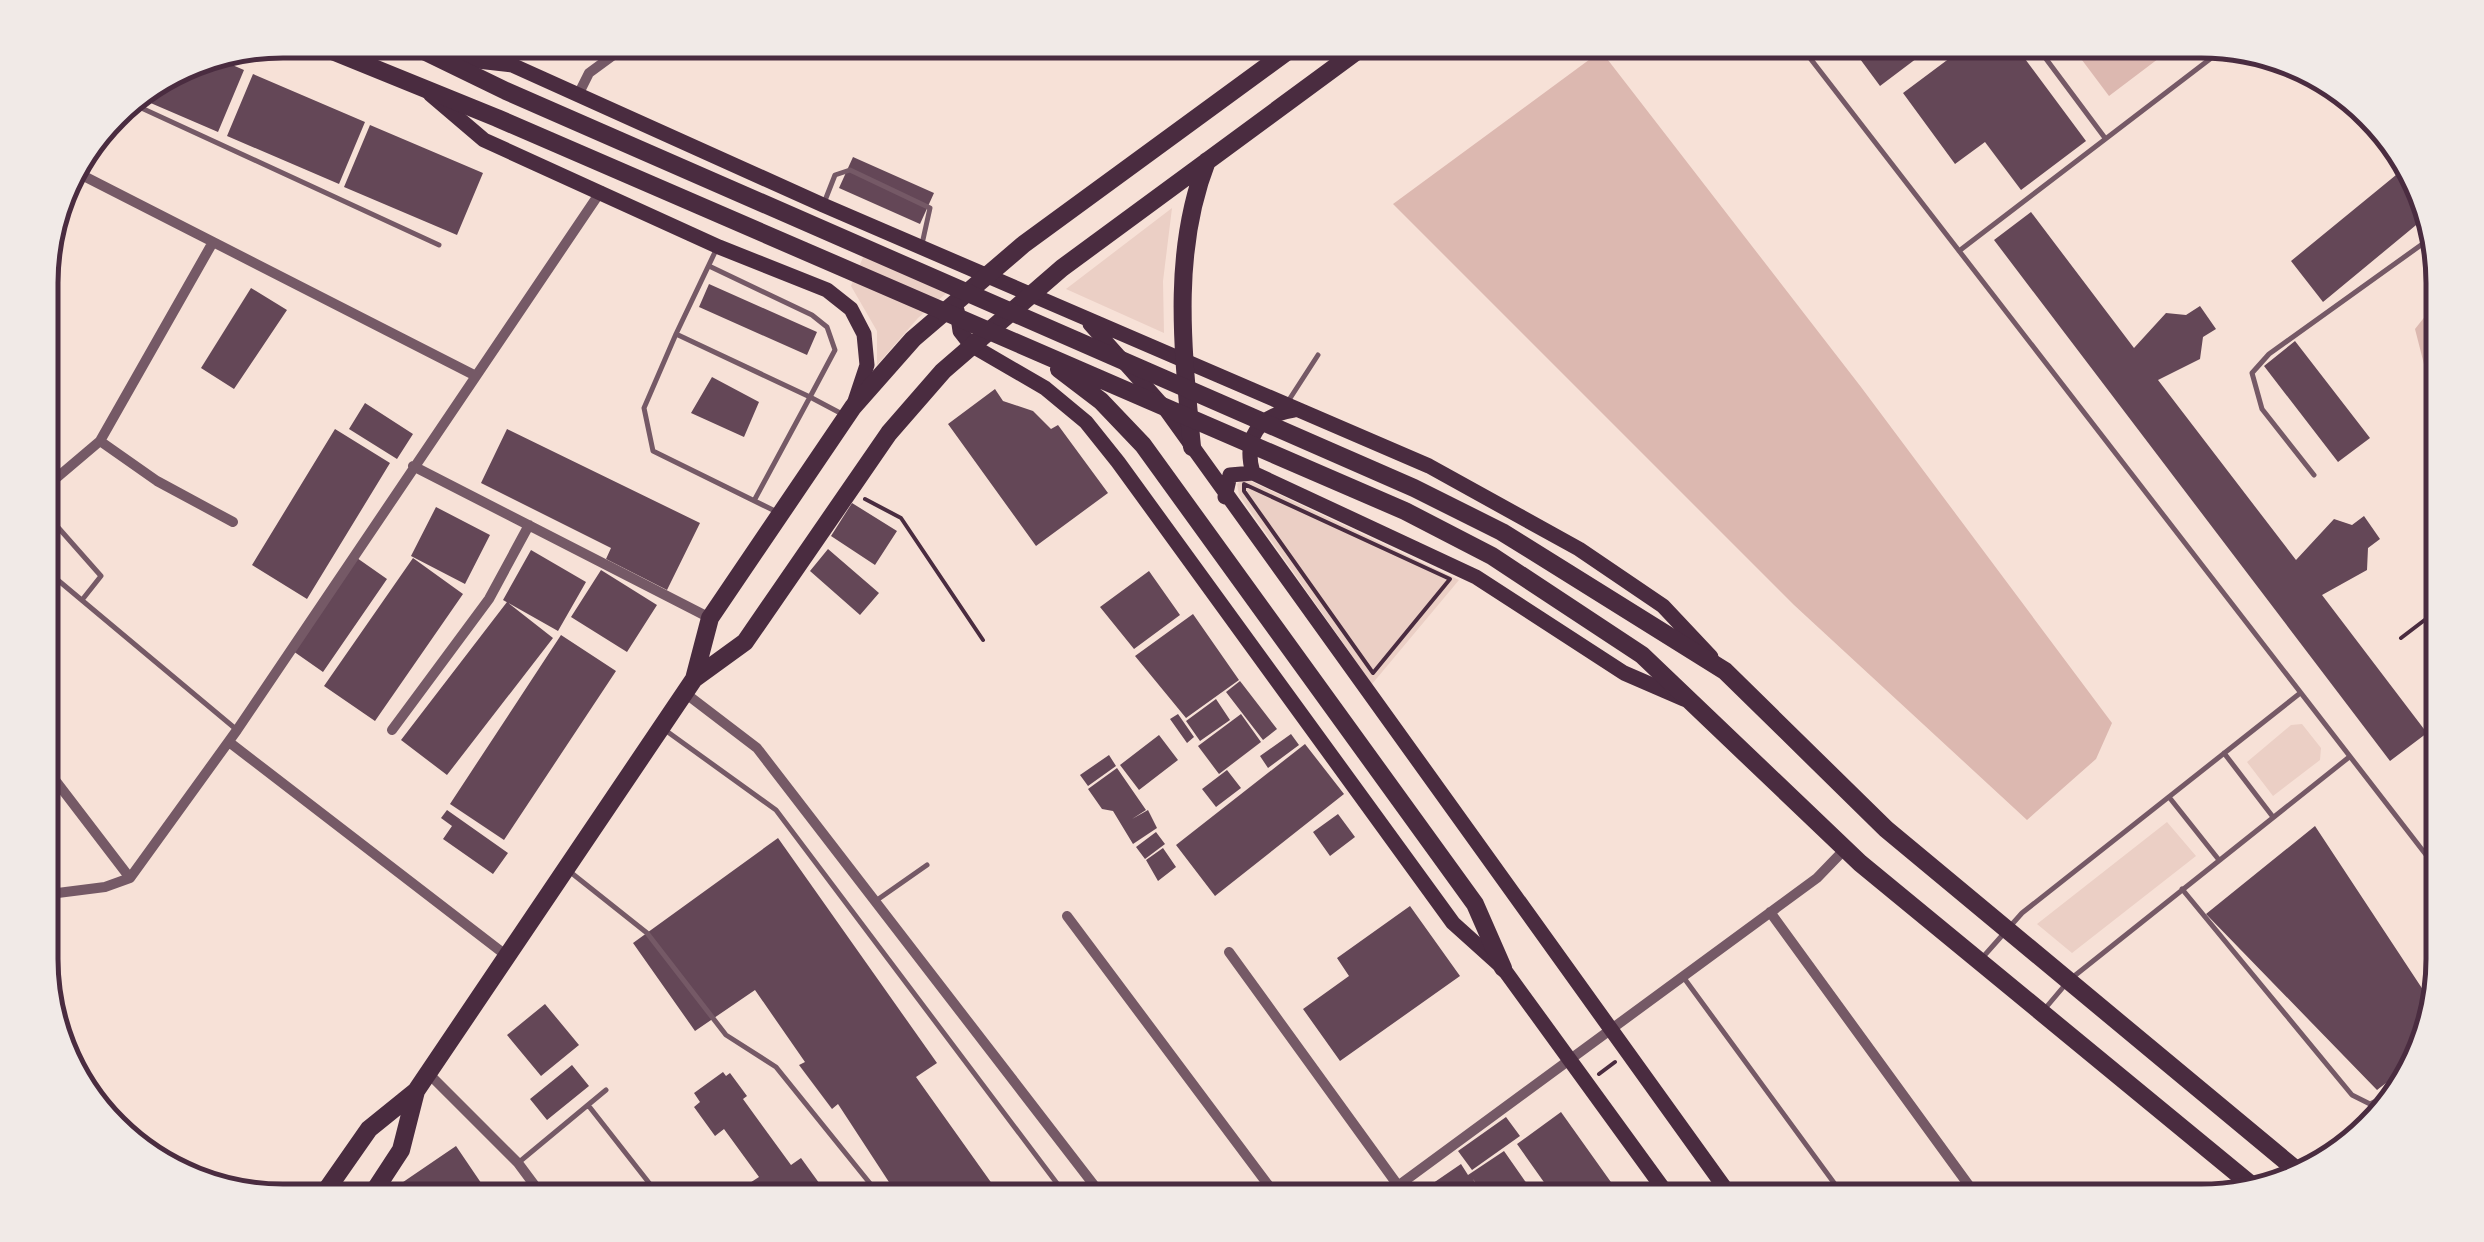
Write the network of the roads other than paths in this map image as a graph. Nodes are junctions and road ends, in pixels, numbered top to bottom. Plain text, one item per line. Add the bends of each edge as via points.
1 (348, 58) edge
2 (446, 58) edge
3 (458, 58) edge
4 (609, 58) edge
5 (1279, 58) edge
6 (1347, 58) edge
7 (1810, 58) edge
8 (2045, 58) edge
9 (2211, 58) edge
10 (427, 91) junction
11 (578, 95) junction
12 (141, 108) edge
13 (2105, 139) junction
14 (1208, 160) junction
15 (84, 177) edge
16 (601, 191) junction
17 (823, 206) junction
18 (213, 242) junction
19 (2423, 244) edge
20 (439, 245) dead end
21 (719, 246) junction
22 (921, 247) junction
23 (1959, 251) junction
24 (708, 266) junction
25 (985, 274) junction
26 (1029, 294) junction
27 (958, 298) junction
28 (1084, 318) junction
29 (676, 334) junction
30 (970, 345) junction
31 (1034, 351) junction
32 (1318, 355) dead end
33 (1184, 362) junction
34 (474, 375) junction
35 (810, 396) junction
36 (1292, 407) junction
37 (850, 412) junction
38 (100, 441) junction
39 (1192, 447) junction
40 (413, 466) junction
41 (1253, 473) junction
42 (2314, 475) dead end
43 (58, 477) edge
44 (1225, 497) junction
45 (755, 499) junction
46 (780, 513) junction
47 (234, 522) dead end
48 (529, 525) junction
49 (58, 527) edge
50 (58, 580) edge
51 (82, 600) junction
52 (710, 618) junction
53 (1724, 671) junction
54 (690, 686) junction
55 (2300, 694) junction
56 (1696, 704) junction
57 (662, 727) junction
58 (237, 730) junction
59 (392, 730) dead end
60 (229, 742) junction
61 (2224, 754) junction
62 (2348, 758) junction
63 (58, 784) edge
64 (2169, 797) junction
65 (2273, 817) junction
66 (1845, 849) junction
67 (2426, 856) edge
68 (2219, 860) junction
69 (926, 866) dead end
70 (566, 868) junction
71 (130, 878) junction
72 (2182, 889) junction
73 (58, 893) edge
74 (875, 902) junction
75 (1770, 912) junction
76 (1067, 916) dead end
77 (2005, 930) junction
78 (1229, 952) dead end
79 (508, 956) junction
80 (1980, 962) junction
81 (1503, 968) junction
82 (1682, 976) junction
83 (2067, 982) junction
84 (2042, 1012) junction
85 (1610, 1030) junction
86 (1570, 1060) junction
87 (428, 1073) junction
88 (606, 1090) dead end
89 (416, 1092) junction
90 (2376, 1101) edge
91 (588, 1104) junction
92 (518, 1163) junction
93 (2291, 1166) edge
94 (2245, 1180) edge
95 (331, 1184) edge
96 (379, 1184) edge
97 (534, 1184) edge
98 (650, 1184) edge
99 (870, 1184) edge
100 (1056, 1184) edge
101 (1093, 1184) edge
102 (1268, 1184) edge
103 (1397, 1184) edge
104 (1399, 1184) edge
105 (1660, 1184) edge
106 (1722, 1184) edge
107 (1835, 1184) edge
108 (1968, 1184) edge

1 - 10 main road
2 - 53 main road via 737,194 1396,481 1502,532
3 - 11 main road via 512,65
4 - 11 street via 589,73
5 - 25 main road
6 - 14 main road
7 - 23 lane
8 - 13 lane
9 - 13 lane
10 - 16 main road via 484,140
10 - 31 main road
11 - 17 main road
12 - 20 lane
13 - 23 lane
14 - 26 main road
14 - 33 main road via 1186,232
15 - 18 street
16 - 21 main road
16 - 34 street
17 - 22 main road
17 - 22 lane via 835,176 850,170 930,208
18 - 34 street
18 - 38 street
19 - 42 lane via 2252,373 2262,409
21 - 24 lane
21 - 37 main road via 827,290 851,309 864,334 867,365
22 - 25 main road
23 - 55 lane
24 - 29 lane
24 - 35 lane via 828,328 834,350
25 - 26 main road
25 - 27 main road
26 - 28 main road
26 - 30 main road
27 - 30 main road via 957,323
27 - 37 main road
28 - 33 main road
28 - 39 main road via 1128,362
29 - 35 lane
29 - 45 lane via 644,408 653,451
30 - 54 main road via 924,391 848,490 746,642
30 - 81 main road via 1045,388 1086,422 1452,922
31 - 56 main road via 1492,556 1642,655
31 - 81 main road via 1101,401 1143,444 1476,904
32 - 36 lane
33 - 36 main road
33 - 39 main road
34 - 40 street
35 - 37 lane
35 - 45 lane
36 - 41 main road via 1262,422 1251,437
36 - 53 main road via 1429,466 1579,549 1662,606
37 - 46 main road
38 - 43 street
38 - 47 street
39 - 44 main road
40 - 48 street
40 - 58 street
41 - 44 main road via 1230,475
41 - 56 main road via 1476,576 1624,673
44 - 85 main road
45 - 46 lane
46 - 52 main road
48 - 52 street
48 - 59 street via 489,599
49 - 51 lane via 101,576
50 - 51 lane
51 - 58 lane
52 - 54 main road
53 - 77 main road via 1886,829
54 - 57 main road
54 - 74 street via 757,748
55 - 61 lane
55 - 62 lane
56 - 66 main road
57 - 70 main road
57 - 100 lane via 776,810
58 - 60 street
60 - 71 street
60 - 79 street
61 - 64 lane
61 - 65 lane
62 - 65 lane
62 - 67 lane
63 - 71 street
64 - 68 lane
64 - 77 lane
65 - 68 lane
66 - 75 street
66 - 80 main road
68 - 72 lane
69 - 74 lane
70 - 79 main road
70 - 99 lane via 647,933 726,1035 776,1067
71 - 73 street
72 - 83 lane
72 - 90 lane via 2352,1095
74 - 101 street
75 - 82 street
75 - 108 street
76 - 102 street
77 - 80 lane
77 - 83 main road
78 - 103 street
79 - 87 main road
80 - 84 main road
81 - 86 main road
82 - 85 street
82 - 107 lane
83 - 84 lane
83 - 93 main road
84 - 94 main road
85 - 86 street
85 - 106 main road
86 - 104 street
86 - 105 main road
87 - 89 main road
87 - 92 street
88 - 91 lane
89 - 95 main road via 369,1129
89 - 96 main road via 402,1150
91 - 92 lane
91 - 98 lane
92 - 97 street

